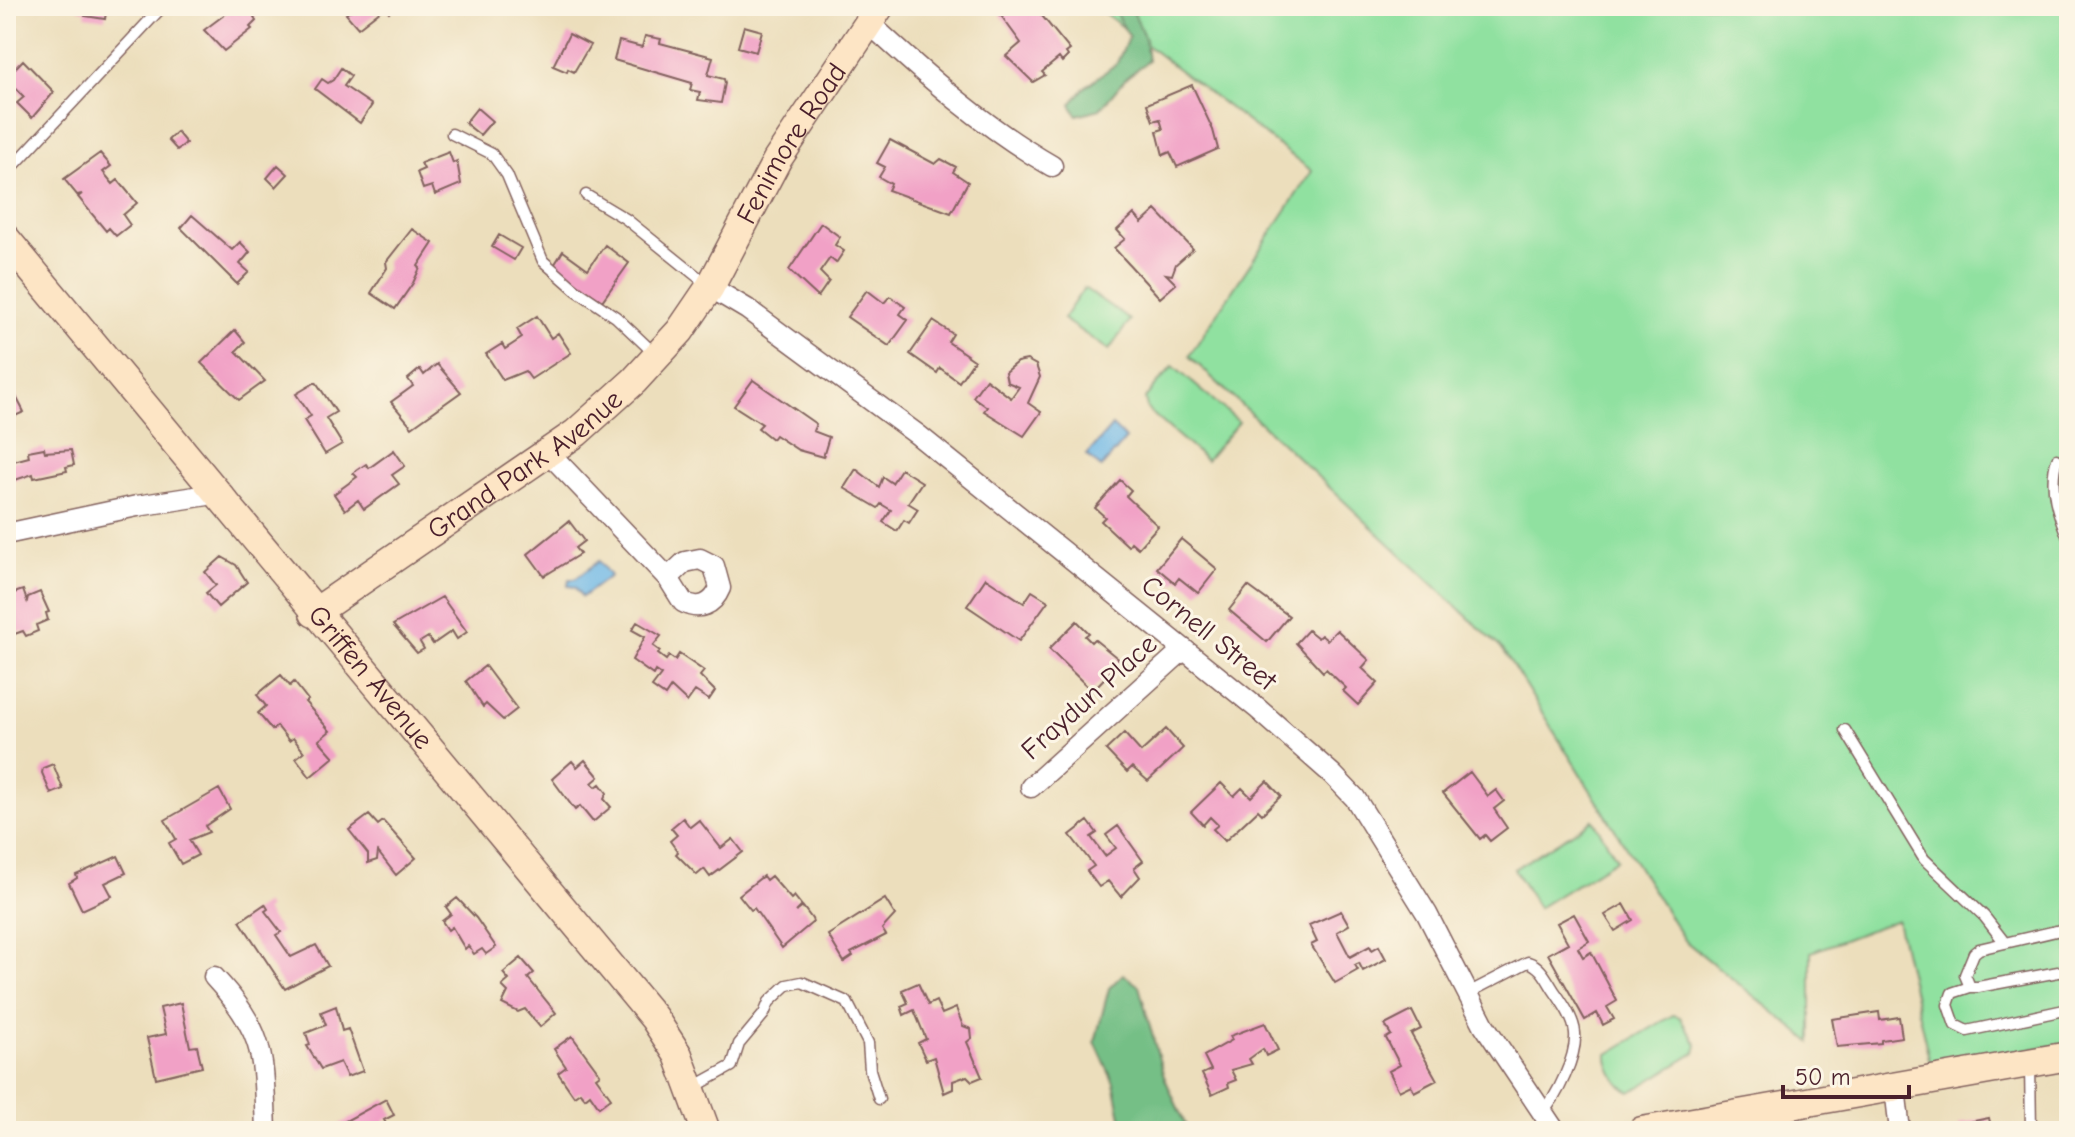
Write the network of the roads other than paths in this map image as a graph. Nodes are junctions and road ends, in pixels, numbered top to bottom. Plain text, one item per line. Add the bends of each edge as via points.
1 (163, 6) edge
2 (874, 14) edge
3 (452, 134) dead end
4 (1052, 166) dead end
5 (6, 174) edge
6 (586, 195) dead end
7 (6, 239) edge
8 (710, 287) junction
9 (656, 355) junction
10 (548, 452) junction
11 (2057, 459) dead end
12 (214, 494) junction
13 (6, 534) edge
14 (2069, 540) edge
15 (668, 578) dead end
16 (314, 613) junction
17 (1184, 649) junction
18 (1845, 730) dead end
19 (1031, 787) dead end
20 (2069, 928) edge
21 (2005, 943) junction
22 (2069, 970) edge
23 (214, 977) dead end
24 (1970, 987) junction
25 (1468, 993) junction
26 (2069, 1009) edge
27 (2069, 1056) edge
28 (2030, 1063) junction
29 (692, 1088) junction
30 (1895, 1088) junction
31 (879, 1099) dead end
32 (1542, 1113) junction
33 (266, 1131) edge
34 (706, 1131) edge
35 (1555, 1131) edge
36 (1642, 1131) edge
37 (1900, 1131) edge
38 (2031, 1131) edge

1 - 5 lane
2 - 4 street via 965,106 1013,144
2 - 8 street, Fenimore Road via 777,160
3 - 9 lane via 492,154 507,175 543,261
6 - 8 lane via 626,219
7 - 12 street, Griffen Avenue
8 - 9 street, Grand Park Avenue
8 - 17 street, Cornell Street via 918,435
9 - 10 street, Grand Park Avenue via 634,381
10 - 15 street
10 - 16 street, Grand Park Avenue
11 - 14 lane via 2055,497
12 - 13 street
12 - 16 street, Griffen Avenue
16 - 29 street, Griffen Avenue via 654,1018
17 - 19 street, Fraydun Place
17 - 25 street, Cornell Street via 1355,798 1427,914
18 - 21 lane via 1924,859
20 - 21 lane
21 - 24 lane via 1974,953 1965,975
22 - 24 lane
23 - 33 street via 243,1008 257,1039
24 - 26 lane via 1952,993 1948,1005 1955,1025 1967,1031
25 - 32 street, Cornell Street
25 - 32 lane via 1528,962 1541,970 1561,1001 1575,1041 1561,1084
27 - 28 street
28 - 30 street
28 - 38 lane
29 - 31 lane via 732,1066 739,1044 769,1002 787,985 802,982 836,994 854,1012 868,1043
29 - 34 street, Griffen Avenue
30 - 36 street
30 - 37 street
32 - 35 street, Cornell Street

